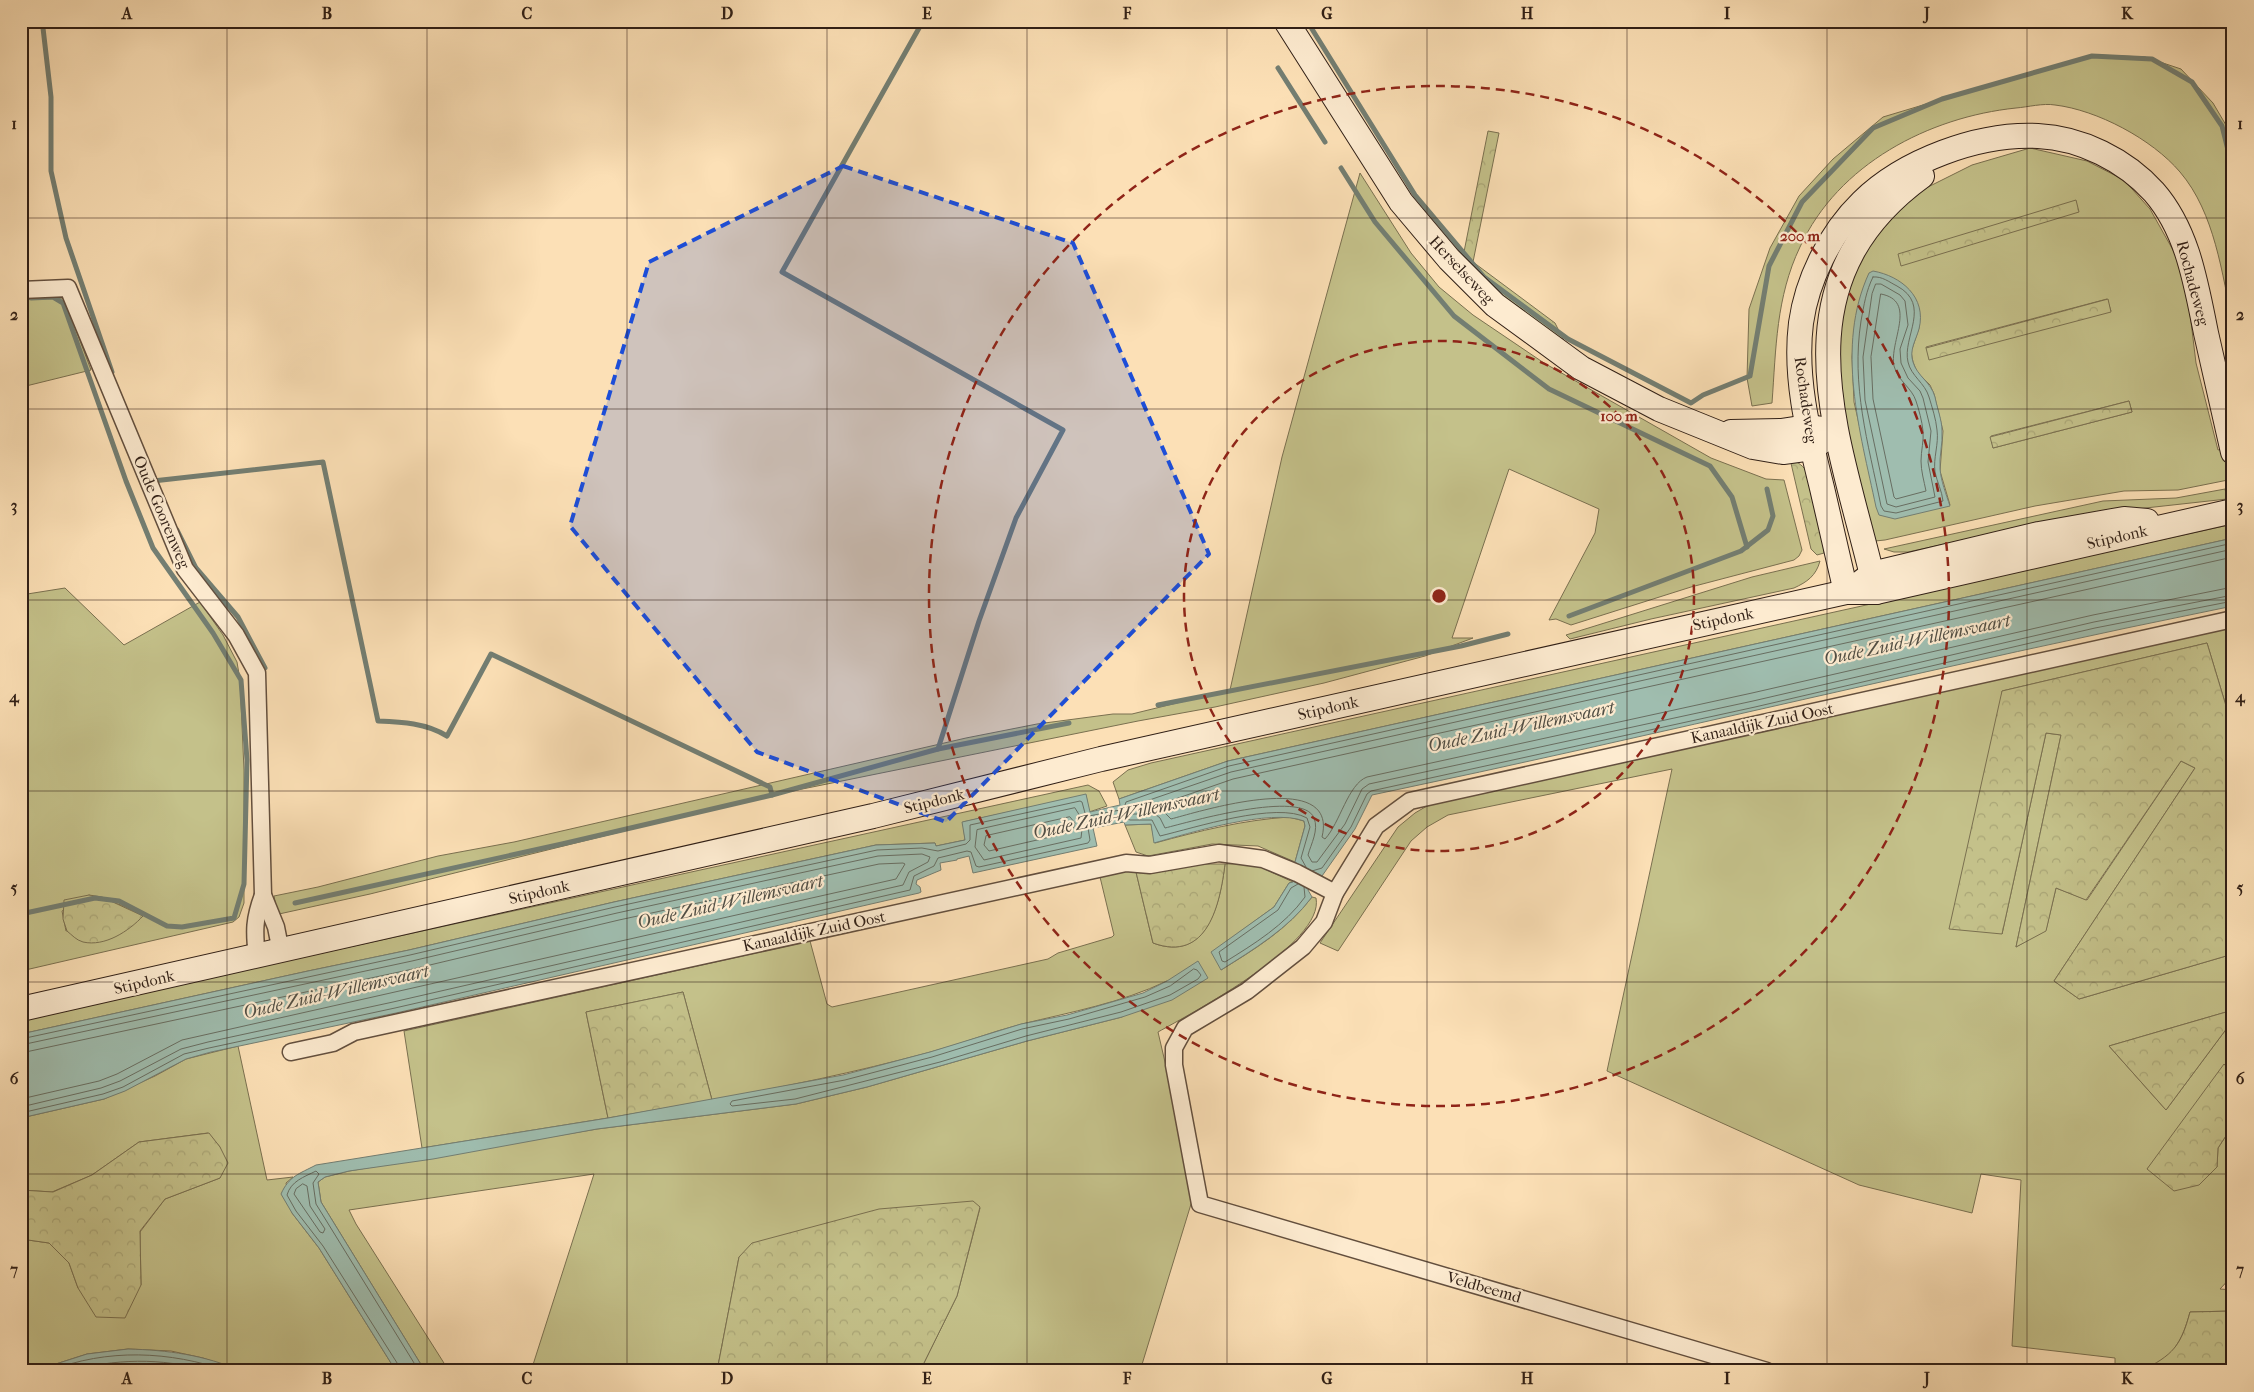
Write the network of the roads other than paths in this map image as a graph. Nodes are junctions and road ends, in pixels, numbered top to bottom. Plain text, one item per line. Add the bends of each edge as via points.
1 (1286, 21) edge
2 (1977, 143) junction
3 (21, 290) edge
4 (1836, 432) junction
5 (1810, 438) junction
6 (2233, 452) edge
7 (2233, 511) edge
8 (1874, 583) junction
9 (1846, 592) junction
10 (2233, 619) edge
11 (1335, 893) junction
12 (263, 895) junction
13 (281, 952) junction
14 (257, 957) junction
15 (21, 1010) edge
16 (291, 1052) dead end
17 (1200, 1204) joint
18 (1767, 1371) edge

1 - 5 main road, Herselseweg via 1401,202 1449,259 1495,305 1581,368 1659,409 1768,450 1783,452
2 - 4 main road, Rochadeweg via 1924,175 1893,199 1868,227 1848,260 1829,320 1827,344
2 - 5 main road, Rochadeweg via 1937,154 1897,175 1861,203 1827,249 1812,281 1802,321 1799,366
2 - 6 main road, Rochadeweg via 2037,136 2072,142 2102,152 2153,192 2176,225 2191,262
3 - 12 street, Oude Goorenweg via 68,288 185,569 236,635 257,673
4 - 5 main road, Herselseweg
4 - 8 main road, Rochadeweg
5 - 9 main road, Rochadeweg
7 - 8 main road, Stipdonk
8 - 9 main road, Stipdonk
9 - 13 main road, Stipdonk via 1101,759 874,816
10 - 11 street, Kanaaldijk Zuid Oost via 1410,801 1376,826
11 - 16 street, Kanaaldijk Zuid Oost via 1263,859 1219,853 1150,865 1126,863 354,1032 333,1044
11 - 17 street, Kanaaldijk Zuid Oost via 1324,922 1303,947 1247,991 1184,1028 1174,1048 1174,1065
12 - 13 street, Oude Goorenweg via 276,927
12 - 14 street, Oude Goorenweg via 254,932
13 - 14 main road, Stipdonk
14 - 15 main road, Stipdonk
17 - 18 street, Veldbeemd

